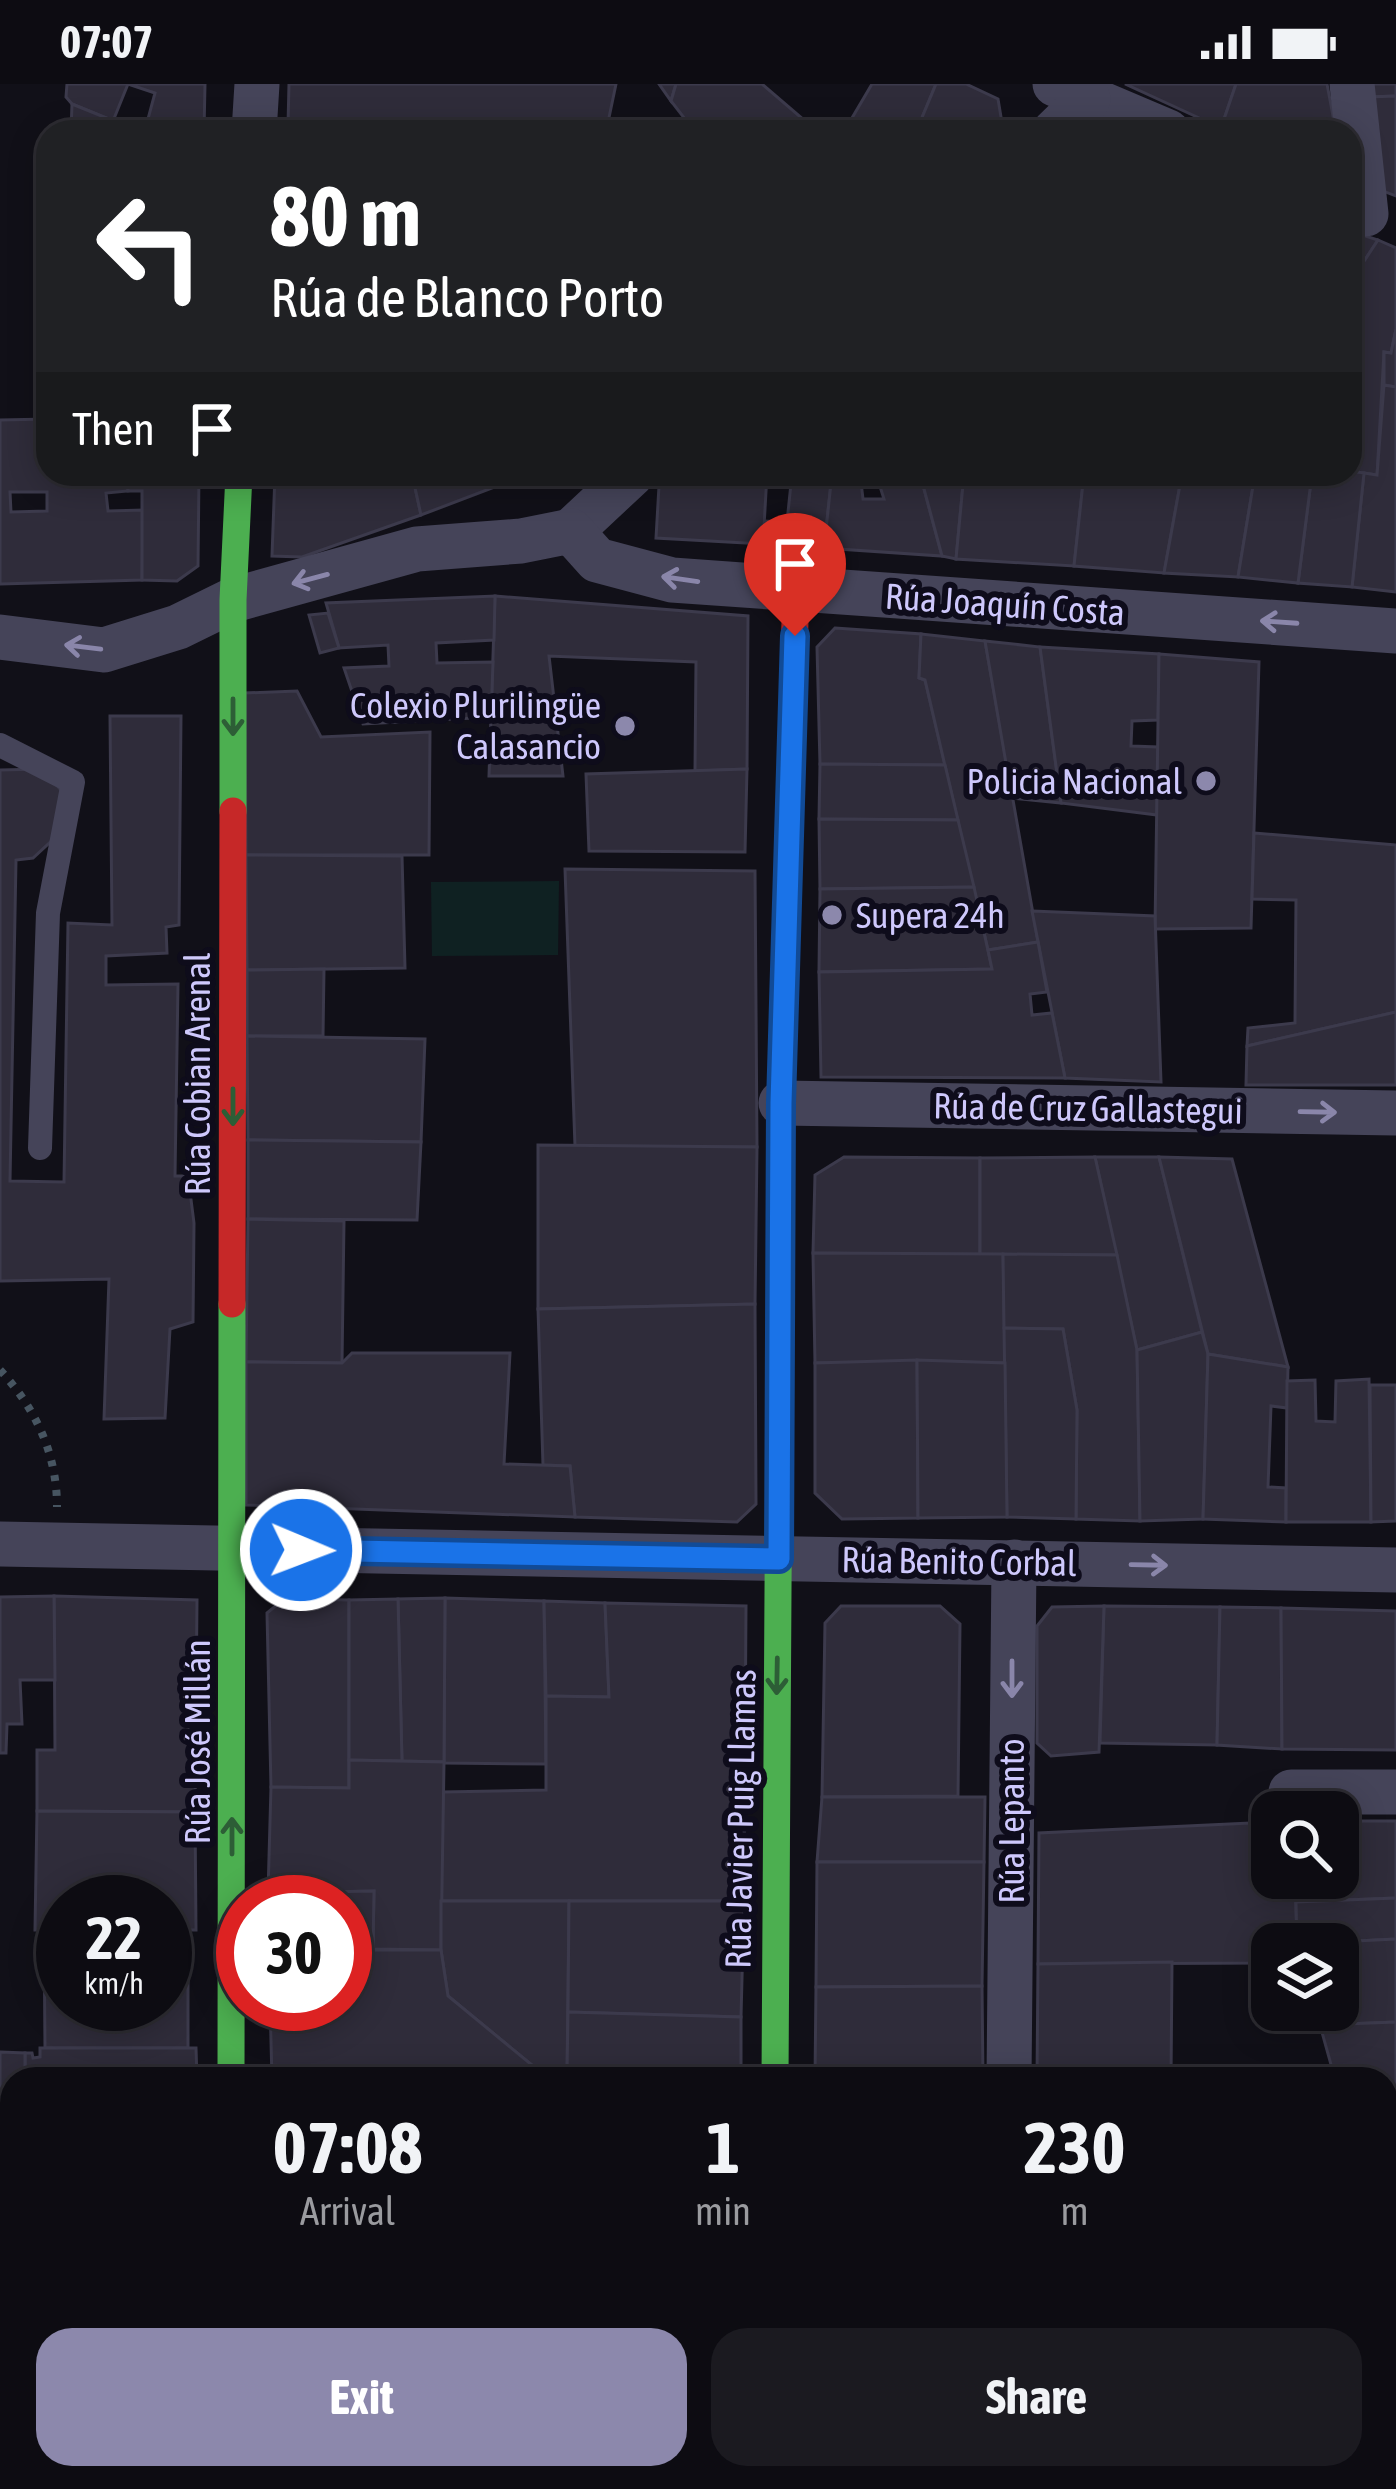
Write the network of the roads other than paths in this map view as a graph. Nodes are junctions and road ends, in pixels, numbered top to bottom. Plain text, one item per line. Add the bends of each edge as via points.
1 (256, 84) edge
2 (1352, 84) edge
3 (1071, 92) edge
4 (254, 120) edge
5 (1059, 120) edge
6 (1139, 120) edge
7 (1357, 120) edge
8 (1362, 157) edge
9 (1370, 215) edge
10 (238, 486) edge
11 (619, 486) edge
12 (571, 531) junction
13 (796, 589) junction
14 (232, 600) junction
15 (1396, 631) edge
16 (0, 638) edge
17 (0, 746) edge
18 (781, 1103) junction
19 (1396, 1113) edge
20 (40, 1148) dead end
21 (0, 1544) edge
22 (234, 1548) junction
23 (779, 1559) junction
24 (1014, 1562) junction
25 (1396, 1570) edge
26 (1359, 1792) edge
27 (1396, 1792) edge
28 (231, 2067) edge
29 (775, 2067) edge
30 (1009, 2067) edge

1 - 4 street
2 - 7 street
3 - 5 street
3 - 6 street
8 - 9 street
10 - 14 street, Rúa Cobian Arenal
11 - 12 street
13 -> 12 street, Rúa Joaquín Costa via 672,580 598,560
12 -> 14 street via 417,549
15 -> 13 street, Rúa Joaquín Costa
13 - 18 street, Rúa Javier Puig Llamas
14 -> 16 street via 104,650
14 -> 22 street, Rúa Cobian Arenal
17 - 20 lane via 73,782 48,913
18 -> 19 street, Rúa de Cruz Gallastegui
18 - 23 street, Rúa Javier Puig Llamas
21 - 22 street, Rúa Benito Corbal
22 - 23 street, Rúa Benito Corbal
28 -> 22 street, Rúa José Millán
23 - 24 street, Rúa Benito Corbal
23 -> 29 street, Rúa Javier Puig Llamas
24 -> 25 street, Rúa Benito Corbal
24 -> 30 street, Rúa Lepanto
26 - 27 street

